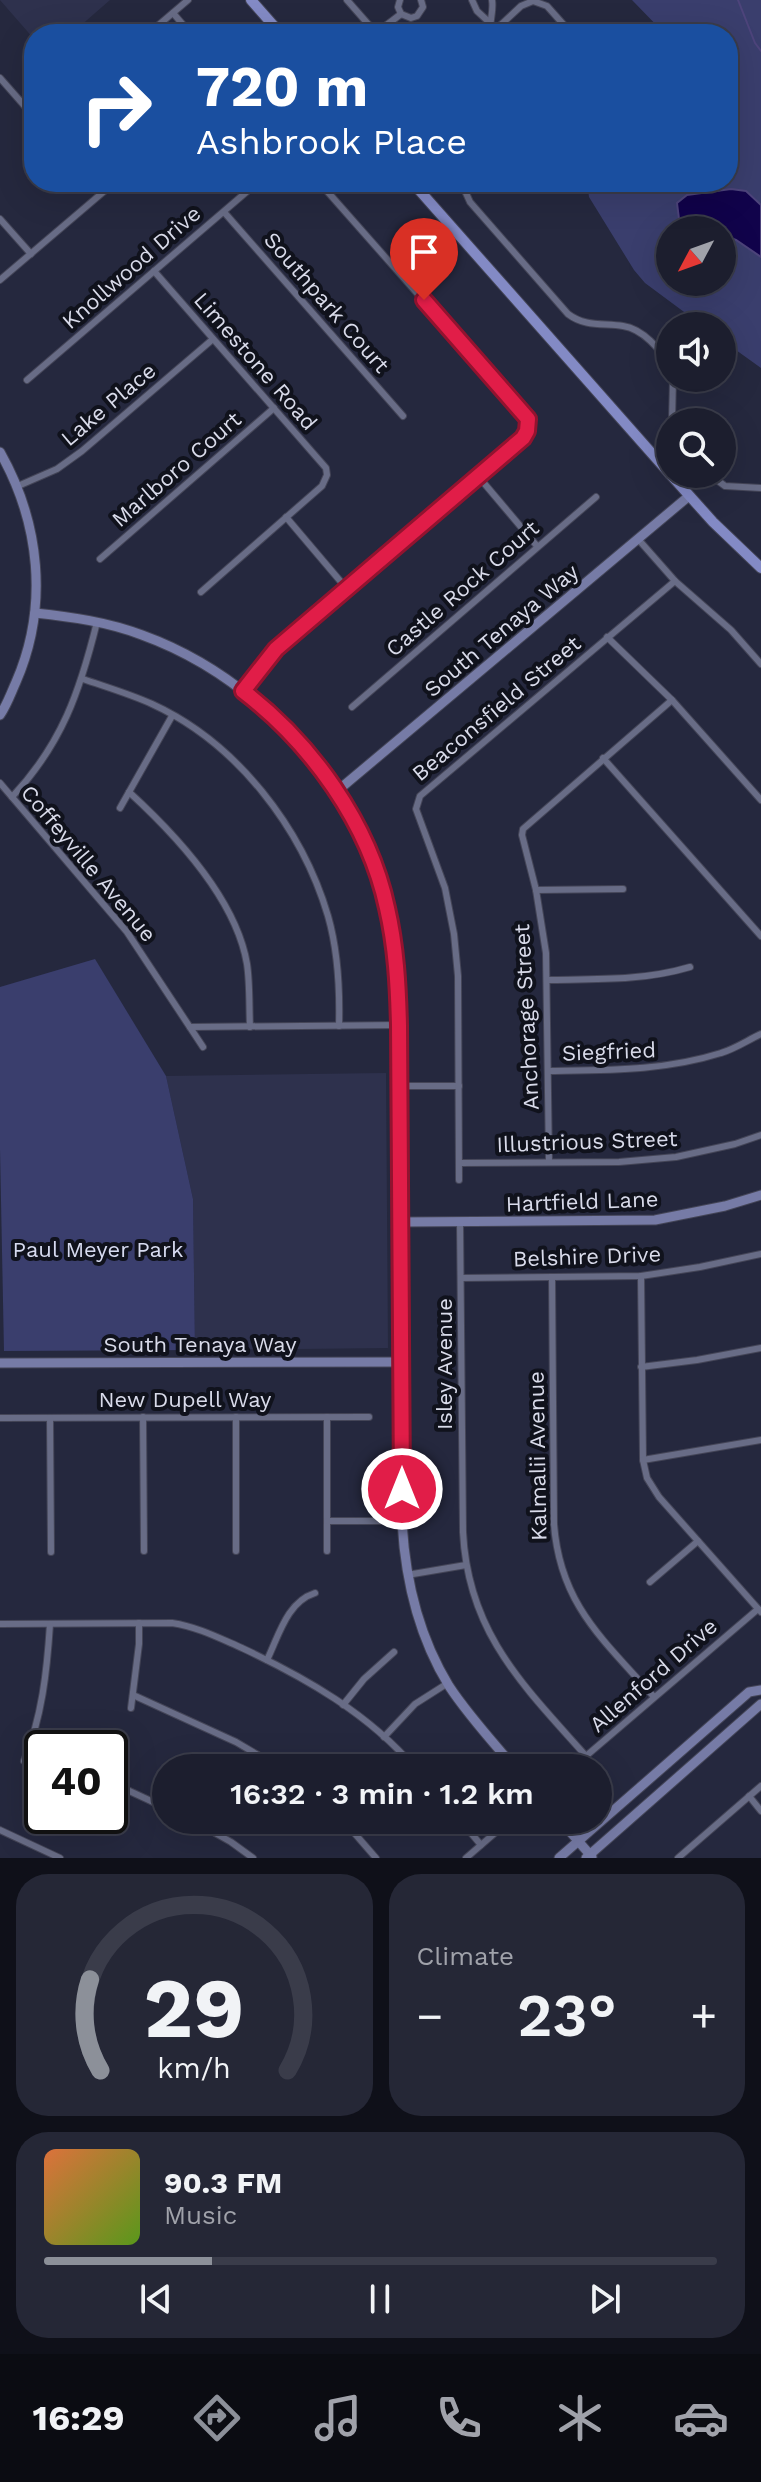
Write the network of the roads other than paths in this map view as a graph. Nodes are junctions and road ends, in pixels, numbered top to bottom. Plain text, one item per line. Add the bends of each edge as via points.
1 (188, 0) edge
2 (251, 0) edge
3 (347, 0) edge
4 (400, 0) edge
5 (421, 0) edge
6 (472, 0) edge
7 (492, 0) edge
8 (173, 13) junction
9 (401, 14) junction
10 (489, 22) joint
11 (160, 24) edge
12 (182, 24) edge
13 (272, 24) edge
14 (367, 24) edge
15 (387, 24) edge
16 (502, 24) edge
17 (563, 24) edge
18 (0, 78) edge
19 (24, 105) edge
20 (103, 192) edge
21 (247, 192) edge
22 (328, 192) edge
23 (421, 192) edge
24 (466, 192) edge
25 (224, 212) junction
26 (0, 219) edge
27 (31, 254) junction
28 (154, 271) junction
29 (0, 280) edge
30 (213, 339) junction
31 (656, 349) edge
32 (27, 380) dead end
33 (274, 408) junction
34 (403, 416) dead end
35 (0, 452) edge
36 (656, 458) edge
37 (478, 476) junction
38 (18, 486) junction
39 (736, 487) edge
40 (682, 488) edge
41 (761, 488) edge
42 (689, 496) junction
43 (596, 497) dead end
44 (286, 517) junction
45 (638, 539) junction
46 (537, 546) junction
47 (100, 559) dead end
48 (761, 568) edge
49 (675, 581) junction
50 (347, 589) junction
51 (201, 592) dead end
52 (35, 613) junction
53 (97, 622) junction
54 (607, 637) junction
55 (761, 664) edge
56 (83, 679) junction
57 (243, 691) junction
58 (672, 700) junction
59 (352, 707) dead end
60 (0, 715) edge
61 (172, 716) junction
62 (603, 758) junction
63 (0, 783) edge
64 (129, 792) junction
65 (336, 792) junction
66 (12, 797) junction
67 (761, 800) edge
68 (120, 808) dead end
69 (623, 889) dead end
70 (536, 890) junction
71 (761, 936) edge
72 (690, 967) dead end
73 (547, 980) junction
74 (399, 1025) junction
75 (339, 1026) junction
76 (190, 1027) junction
77 (250, 1027) junction
78 (761, 1034) edge
79 (203, 1047) dead end
80 (548, 1071) junction
81 (400, 1086) junction
82 (459, 1086) junction
83 (761, 1135) edge
84 (549, 1162) junction
85 (459, 1163) junction
86 (459, 1180) dead end
87 (761, 1195) edge
88 (401, 1222) junction
89 (460, 1222) junction
90 (761, 1254) edge
91 (641, 1276) junction
92 (552, 1277) junction
93 (461, 1278) junction
94 (761, 1348) edge
95 (401, 1362) junction
96 (0, 1363) edge
97 (641, 1367) junction
98 (143, 1417) junction
99 (236, 1417) junction
100 (327, 1417) junction
101 (369, 1417) dead end
102 (0, 1418) edge
103 (50, 1418) junction
104 (760, 1440) edge
105 (761, 1451) edge
106 (643, 1460) junction
107 (327, 1521) junction
108 (402, 1521) junction
109 (698, 1541) junction
110 (144, 1551) dead end
111 (236, 1551) dead end
112 (327, 1551) dead end
113 (51, 1552) dead end
114 (466, 1565) junction
115 (407, 1575) junction
116 (650, 1582) dead end
117 (315, 1593) dead end
118 (759, 1611) edge
119 (139, 1623) junction
120 (0, 1624) edge
121 (50, 1624) junction
122 (394, 1652) dead end
123 (267, 1660) junction
124 (448, 1683) junction
125 (761, 1690) edge
126 (133, 1695) junction
127 (654, 1697) junction
128 (761, 1704) edge
129 (343, 1705) junction
130 (131, 1708) dead end
131 (33, 1730) edge
132 (384, 1737) junction
133 (256, 1754) edge
134 (401, 1754) edge
135 (503, 1754) edge
136 (584, 1754) edge
137 (588, 1754) edge
138 (761, 1786) edge
139 (128, 1790) edge
140 (749, 1796) junction
141 (152, 1802) edge
142 (761, 1811) edge
143 (0, 1830) edge
144 (217, 1834) edge
145 (355, 1834) edge
146 (472, 1834) edge
147 (494, 1834) edge
148 (573, 1834) edge
149 (579, 1841) junction
150 (481, 1845) junction
151 (589, 1857) edge
152 (60, 1858) edge
153 (253, 1858) edge
154 (376, 1858) edge
155 (466, 1858) edge
156 (559, 1858) edge
157 (678, 1858) edge

1 - 8 street
2 - 13 main road
3 - 14 street
4 - 9 street
5 - 9 street via 417,16
6 - 10 street
7 - 10 street
8 - 11 street
8 - 12 street
9 - 15 street
16 - 17 street via 533,1 547,6
18 - 19 street
20 - 27 street
21 - 25 street, Knollwood Drive
22 - 37 street via 528,419 523,438
23 - 36 main road
24 - 31 street via 568,314 587,324 637,331
25 - 28 street, Knollwood Drive
25 - 34 street, Southpark Court
26 - 27 street
27 - 29 street
28 - 30 street, Limestone Road
28 - 32 street, Knollwood Drive
30 - 33 street, Limestone Road
30 - 38 street, Lake Place via 82,451
33 - 44 street, Limestone Road via 327,475 322,486
33 - 47 street, Marlboro Court
35 - 38 street
37 - 46 street
37 - 50 street
38 - 52 street via 35,555
39 - 41 street
40 - 42 main road
42 - 45 street, South Tenaya Way
42 - 48 main road
43 - 46 street, Castle Rock Court
44 - 50 street
44 - 51 street
45 - 49 street
45 - 65 street, South Tenaya Way
46 - 59 street, Castle Rock Court
49 - 54 street, Beaconsfield Street
49 - 55 street
50 - 57 street via 276,649
52 - 53 street
52 - 60 street via 23,665
53 - 56 street
53 - 57 street via 182,653
54 - 58 street
54 - 82 street, Beaconsfield Street via 416,802 445,888 454,934
56 - 61 street
56 - 66 street via 50,749
57 - 65 street via 292,735
58 - 62 street, Anchorage Street
58 - 67 street
61 - 64 street
61 - 75 street via 234,761 263,792 300,847 331,929
62 - 70 street, Anchorage Street via 523,829
62 - 71 street
63 - 66 street, Coffeyville Avenue
64 - 68 street
64 - 77 street via 190,854 227,911 247,965
65 - 74 street via 360,832 387,907 397,964
66 - 76 street, Coffeyville Avenue via 127,932
69 - 70 street
70 - 73 street, Anchorage Street
72 - 73 street via 633,979
73 - 80 street, Anchorage Street
74 - 75 street
74 - 81 street
75 - 77 street
76 - 77 street
76 - 79 street, Coffeyville Avenue
78 - 80 street, Siegfried via 724,1052 666,1067
80 - 84 street, Anchorage Street
81 - 82 street
81 - 88 street
82 - 85 street, Beaconsfield Street
83 - 84 street, Illustrious Street via 676,1157
84 - 85 street, Illustrious Street
85 - 86 street, Beaconsfield Street
87 - 89 street, Hartfield Lane via 655,1220
88 - 89 street, Hartfield Lane
88 - 95 street
89 - 93 street, Isley Avenue
90 - 91 street, Belshire Drive
91 - 92 street, Belshire Drive
91 - 97 street
92 - 93 street, Belshire Drive
92 - 127 street, Kalmalii Avenue via 554,1524 559,1560 582,1613
93 - 114 street, Isley Avenue
94 - 97 street
95 - 96 street, South Tenaya Way
95 - 108 street
97 - 106 street
98 - 99 street, New Dupell Way
98 - 103 street, New Dupell Way
98 - 110 street
99 - 100 street, New Dupell Way
99 - 111 street
100 - 101 street, New Dupell Way
100 - 107 street
102 - 103 street, New Dupell Way
103 - 113 street
104 - 105 street
104 - 106 street
106 - 109 street via 654,1490
107 - 108 street
107 - 112 street
108 - 115 street
109 - 116 street
109 - 118 street
114 - 115 street
114 - 136 street, Isley Avenue via 496,1647
115 - 124 street via 426,1638
117 - 123 street via 294,1605
118 - 127 street, Allenford Drive
119 - 121 street
119 - 123 street via 195,1627
119 - 126 street
120 - 121 street
121 - 131 street via 47,1670
122 - 129 street
123 - 129 street
124 - 132 street via 415,1704
124 - 135 street
125 - 149 street via 749,1692
126 - 130 street
126 - 133 street
127 - 137 street, Allenford Drive
128 - 151 street
129 - 132 street
132 - 134 street
138 - 140 street
139 - 141 street
140 - 142 street
140 - 157 street
143 - 152 street
144 - 153 street
145 - 154 street
146 - 150 street
147 - 150 street
148 - 149 street
149 - 151 street
149 - 156 street
150 - 155 street

